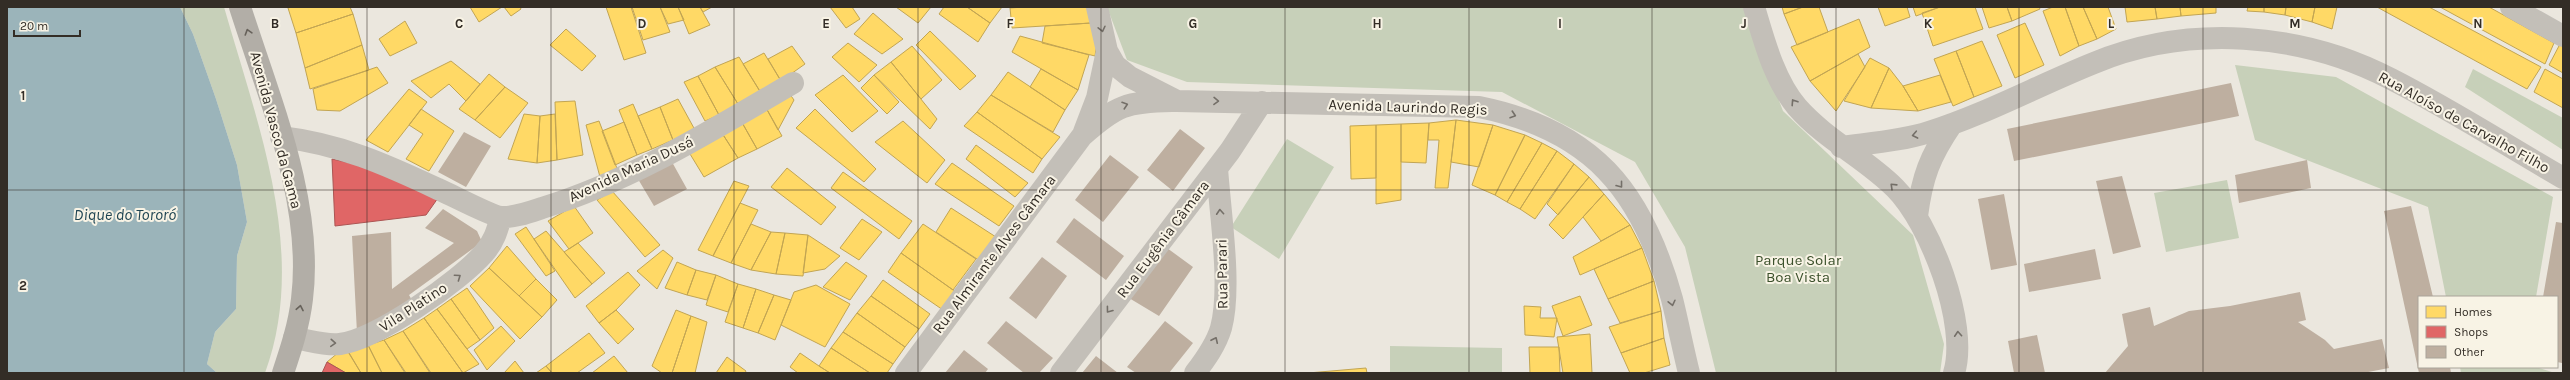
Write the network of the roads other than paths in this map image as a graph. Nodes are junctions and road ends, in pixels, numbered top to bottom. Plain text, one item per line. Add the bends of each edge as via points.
1 (240, 7) edge
2 (1097, 7) edge
3 (1754, 7) edge
4 (2511, 7) edge
5 (2563, 36) edge
6 (1107, 51) junction
7 (794, 83) dead end
8 (1177, 100) junction
9 (1262, 102) junction
10 (1952, 124) junction
11 (1082, 136) junction
12 (281, 137) junction
13 (1841, 147) junction
14 (1217, 168) junction
15 (2563, 178) edge
16 (1917, 216) junction
17 (501, 217) junction
18 (294, 338) junction
19 (283, 373) edge
20 (906, 373) edge
21 (1061, 373) edge
22 (1195, 373) edge
23 (1689, 373) edge
24 (1954, 373) edge

12 -> 1 main road, Avenida Vasco da Gama
2 -> 6 street
13 -> 3 street via 1818,129 1796,105 1778,75
4 - 5 street
6 - 8 street, Avenida Laurindo Regis via 1115,65 1130,78
6 - 11 street, Rua Almirante Alves Câmara via 1097,98
7 - 17 street, Avenida Maria Dusá via 719,126 609,183 558,203 523,214
8 -> 9 street, Avenida Laurindo Regis
11 -> 8 street, Rua Almirante Alves Câmara via 1114,109 1129,104
9 - 14 street, Rua Eugênia Câmara
9 -> 23 street, Avenida Laurindo Regis via 1479,107 1511,114 1541,125 1574,142 1596,159 1619,183 1645,225 1670,293
10 -> 13 street, Rua Aloíso de Carvalho Filho via 1927,133
10 - 15 street, Rua Aloíso de Carvalho Filho via 2095,62 2142,46 2230,37 2272,41 2310,49 2384,76
10 - 16 street via 1926,168
11 - 20 street, Rua Almirante Alves Câmara
12 - 17 street via 338,147 379,161
18 -> 12 main road, Avenida Vasco da Gama via 302,299 304,261 300,221
16 -> 13 street via 1896,189 1877,171
14 -> 21 street, Rua Eugênia Câmara
22 -> 14 street, Rua Parari via 1207,357 1220,329 1226,300
24 -> 16 street via 1959,349 1957,326 1938,262
18 -> 17 street, Vila Platino via 343,343 368,336 399,318 467,271 495,238
18 - 19 main road, Avenida Vasco da Gama

